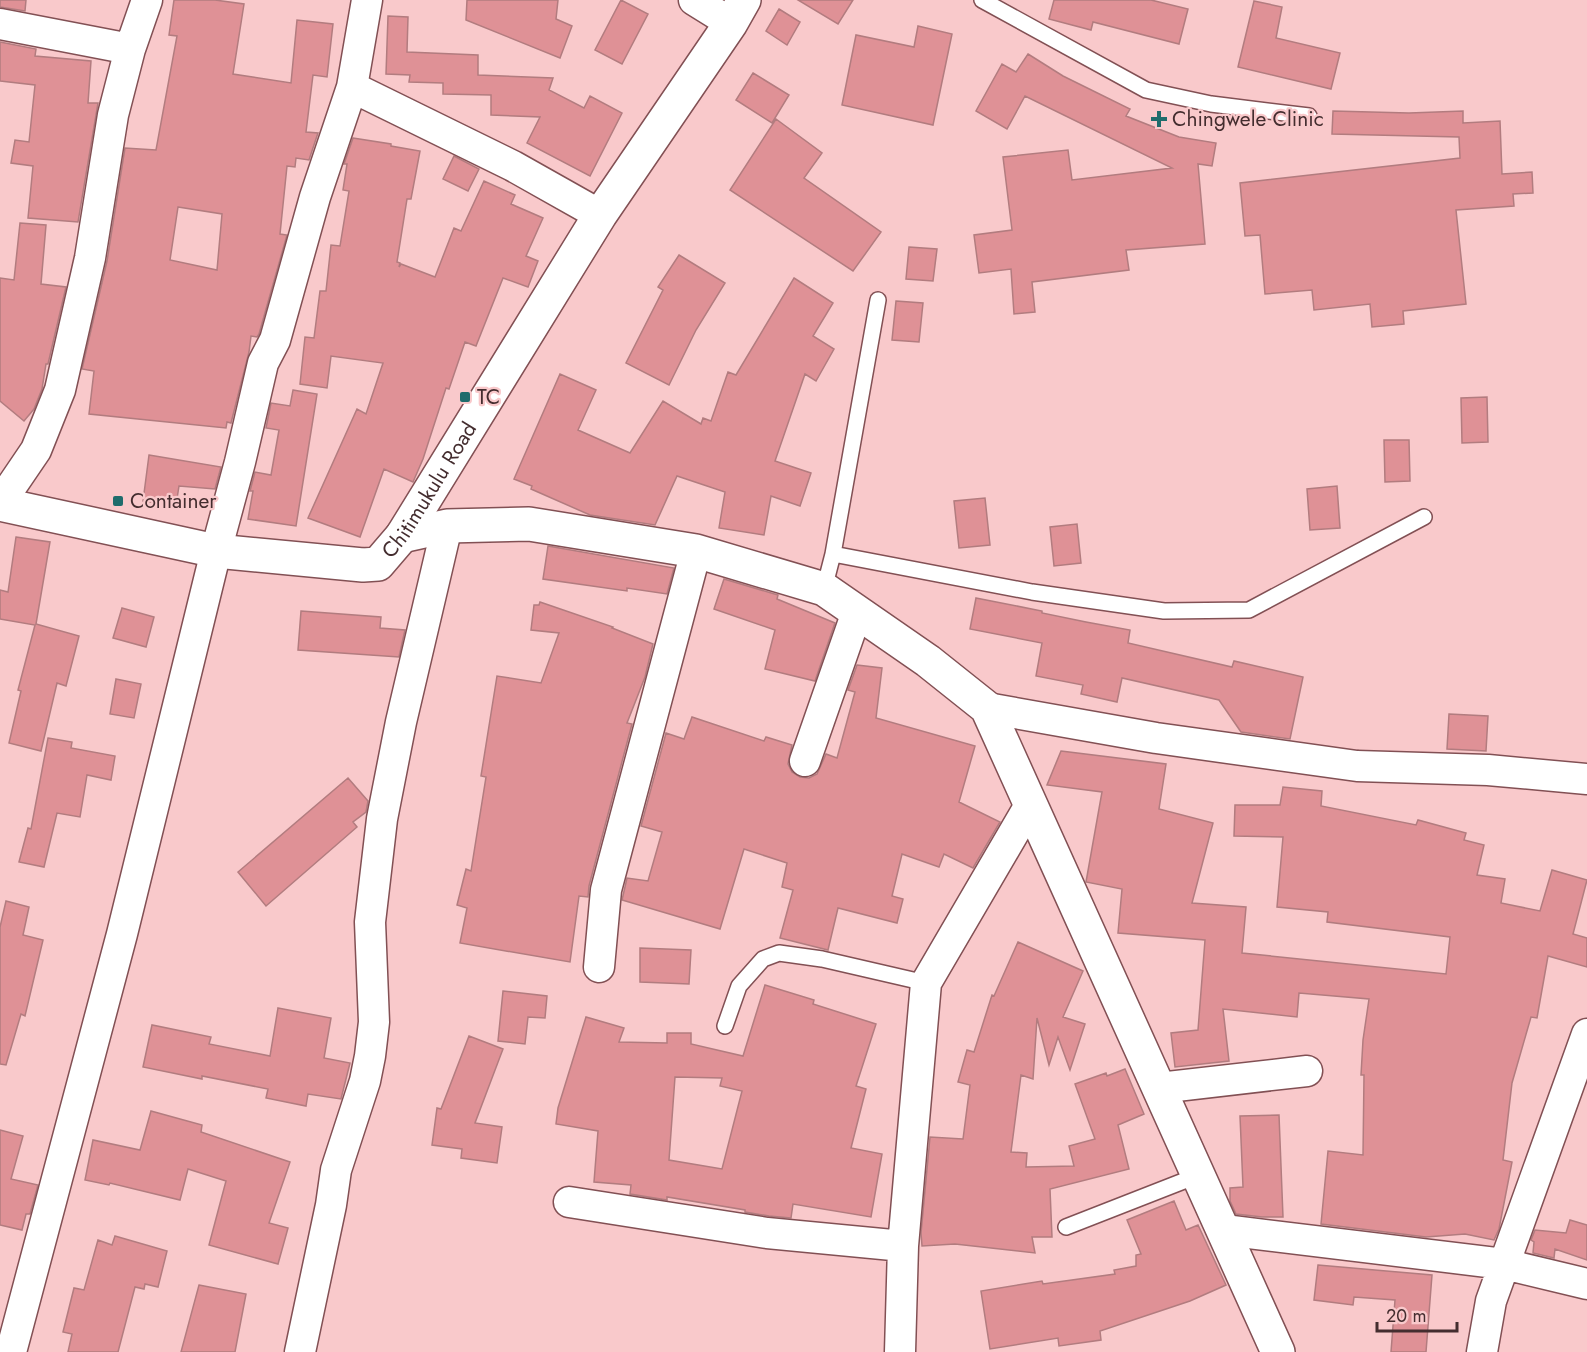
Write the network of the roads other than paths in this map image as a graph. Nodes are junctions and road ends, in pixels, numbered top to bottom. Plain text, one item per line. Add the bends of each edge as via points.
1 (147, 0) edge
2 (694, 0) edge
3 (982, 0) edge
4 (360, 1) edge
5 (737, 12) edge
6 (0, 24) edge
7 (130, 49) junction
8 (352, 87) junction
9 (1309, 116) dead end
10 (600, 215) junction
11 (878, 300) dead end
12 (0, 503) edge
13 (1424, 517) dead end
14 (447, 526) junction
15 (402, 536) junction
16 (696, 550) junction
17 (216, 551) junction
18 (833, 554) junction
19 (824, 589) junction
20 (857, 612) junction
21 (987, 708) junction
22 (805, 762) dead end
23 (1587, 779) edge
24 (1030, 805) junction
25 (599, 967) dead end
26 (926, 983) junction
27 (724, 1026) dead end
28 (1587, 1034) edge
29 (1307, 1071) dead end
30 (1159, 1088) junction
31 (1199, 1175) junction
32 (568, 1202) dead end
33 (1066, 1227) dead end
34 (1224, 1230) junction
35 (903, 1246) junction
36 (1504, 1264) junction
37 (1587, 1284) edge
38 (11, 1352) edge
39 (300, 1352) edge
40 (900, 1352) edge
41 (1278, 1352) edge
42 (1482, 1352) edge

1 - 7 street
2 - 5 street
3 - 9 lane via 1146,90 1211,104
4 - 8 street
5 - 10 street, Chitimukulu Road
6 - 7 street
7 - 12 street via 113,115 90,258 60,390 36,450
8 - 10 street via 513,166
8 - 17 street via 315,198 275,340 263,363
10 - 15 street, Chitimukulu Road
11 - 18 lane
12 - 17 street, Chitimukulu Road
13 - 18 lane via 1249,610 1164,611 1032,592
14 - 15 street
14 - 16 street via 529,524
14 - 39 street via 382,819 370,922 374,1022 370,1056 336,1170
15 - 17 street, Chitimukulu Road via 378,564
16 - 19 street
16 - 25 street via 606,890
17 - 38 street via 122,934
18 - 19 lane
19 - 20 street
20 - 21 street
20 - 22 street
21 - 23 street via 1156,738 1357,766 1488,770
21 - 24 street
24 - 26 street
24 - 30 street
26 - 27 lane via 780,952 763,959 739,986
26 - 35 street
28 - 36 street
29 - 30 street
30 - 31 street
31 - 33 lane
31 - 34 street
32 - 35 street via 766,1233
34 - 36 street
34 - 41 street
35 - 40 street
36 - 37 street
36 - 42 street via 1491,1301

